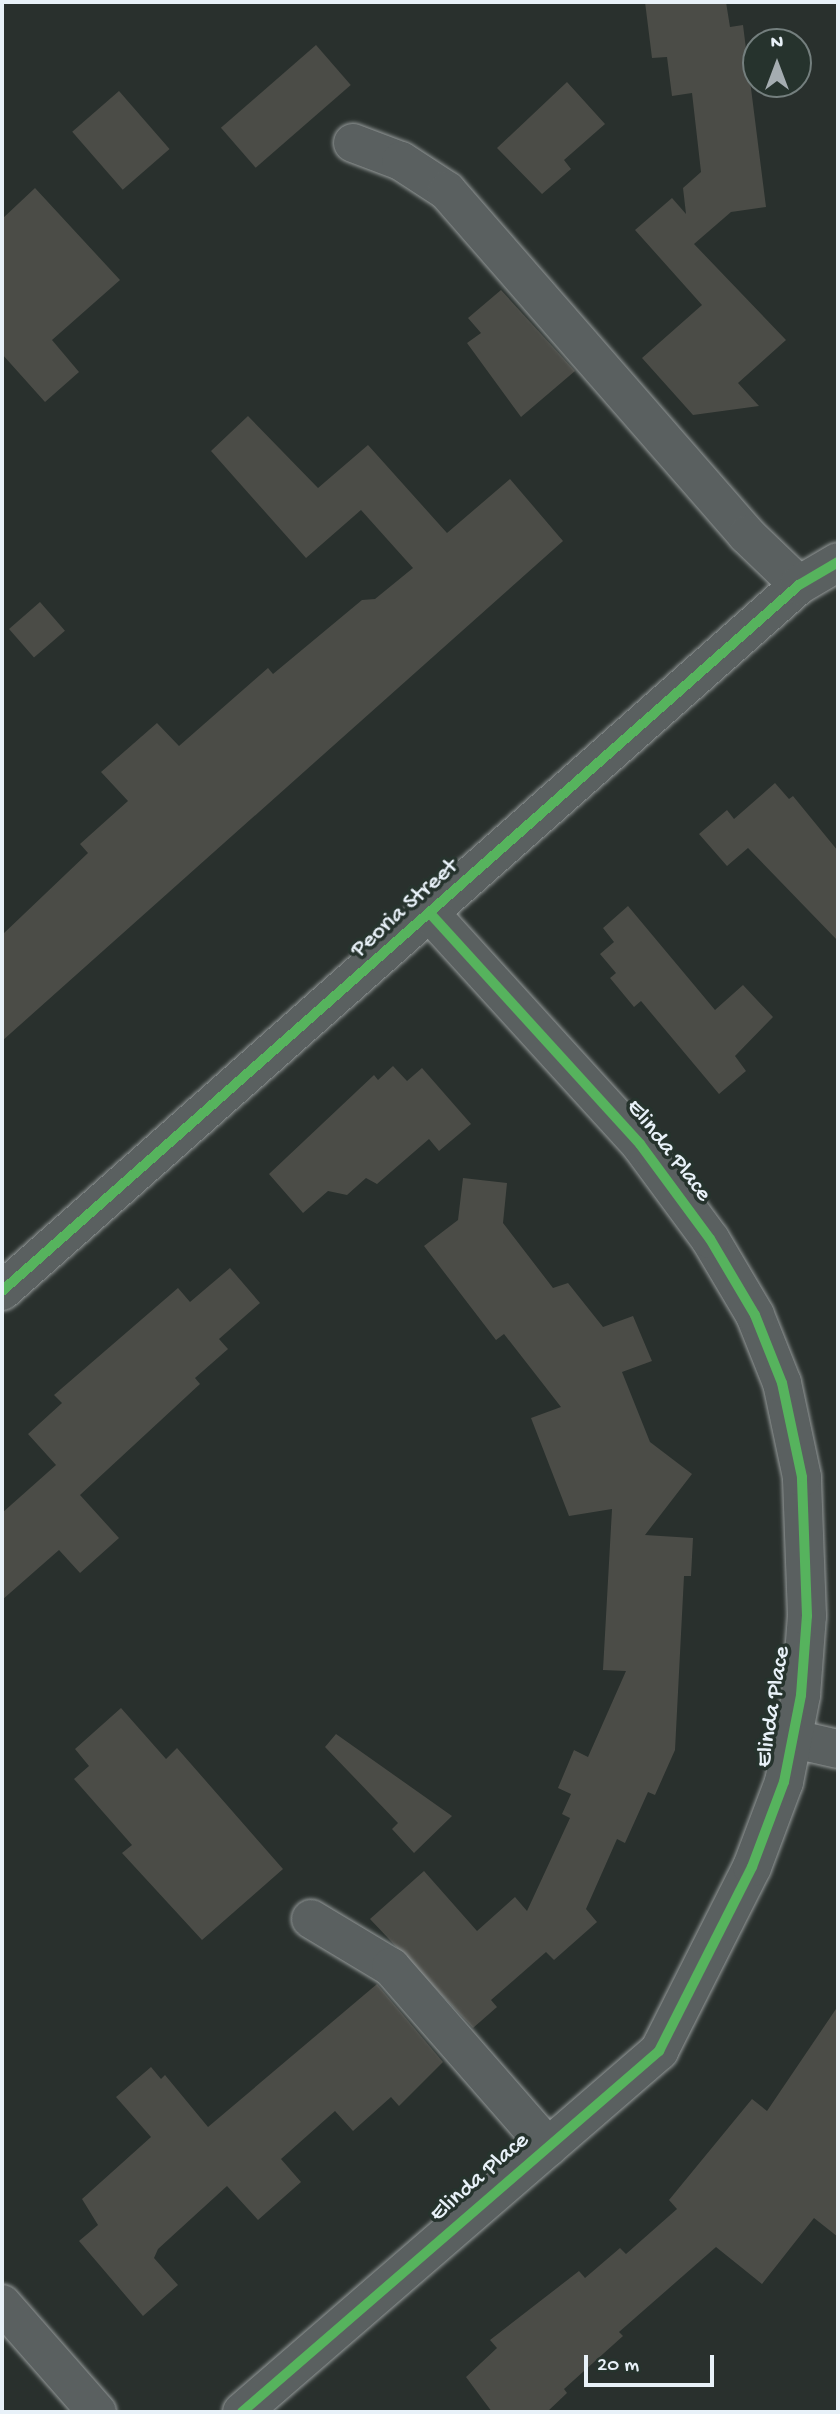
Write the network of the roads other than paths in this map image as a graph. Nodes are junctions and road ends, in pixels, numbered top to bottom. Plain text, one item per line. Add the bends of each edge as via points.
1 (354, 143) dead end
2 (838, 562) edge
3 (799, 585) junction
4 (430, 914) junction
5 (2, 1291) edge
6 (794, 1739) junction
7 (838, 1749) edge
8 (311, 1919) dead end
9 (548, 2147) junction
10 (2, 2304) edge
11 (97, 2412) edge
12 (242, 2412) edge

1 - 3 street via 401,161 447,191 747,535
2 - 3 street, Peoria Street
3 - 4 street, Peoria Street
4 - 5 street, Peoria Street
4 - 6 street, Elinda Place via 640,1144 710,1239 755,1315 782,1382 802,1477 807,1616
6 - 7 street
6 - 9 street, Elinda Place via 752,1867 659,2051
8 - 9 street via 391,1967
9 - 12 street, Elinda Place
10 - 11 street

